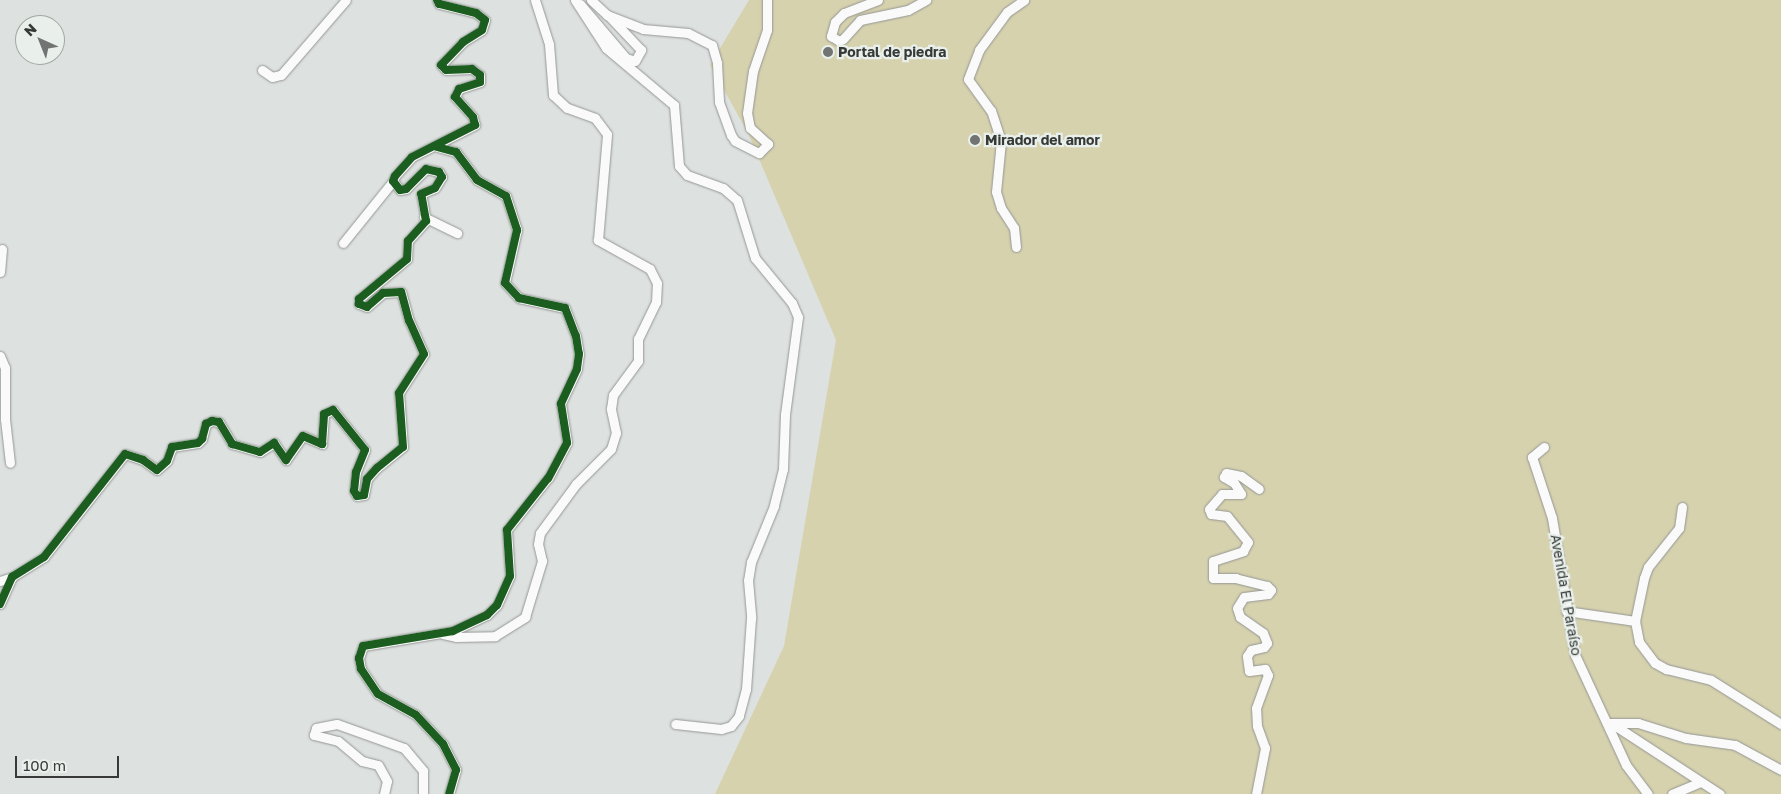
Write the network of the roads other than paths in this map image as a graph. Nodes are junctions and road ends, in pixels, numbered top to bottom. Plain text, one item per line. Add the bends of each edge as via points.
1 (346, 0) edge
2 (437, 0) edge
3 (536, 0) edge
4 (576, 0) edge
5 (591, 0) edge
6 (767, 0) edge
7 (878, 0) edge
8 (926, 0) edge
9 (1024, 0) edge
10 (607, 15) junction
11 (262, 70) dead end
12 (437, 147) junction
13 (393, 181) junction
14 (424, 217) junction
15 (457, 233) dead end
16 (343, 243) dead end
17 (1016, 246) dead end
18 (2, 250) dead end
19 (0, 272) edge
20 (0, 356) edge
21 (1544, 447) dead end
22 (10, 463) dead end
23 (1259, 489) dead end
24 (1682, 507) dead end
25 (12, 577) junction
26 (0, 581) edge
27 (0, 604) edge
28 (1566, 611) junction
29 (1635, 621) junction
30 (441, 634) junction
31 (1607, 722) junction
32 (675, 724) dead end
33 (1781, 724) edge
34 (1781, 770) edge
35 (1700, 782) junction
36 (384, 794) edge
37 (423, 794) edge
38 (449, 794) edge
39 (1256, 794) edge
40 (1648, 794) edge
41 (1672, 794) edge
42 (1720, 794) edge

1 - 11 street via 281,75 272,77
2 - 12 street via 439,4 476,13 486,22 482,30 463,42 441,65 446,70 472,69 480,75 480,82 459,89 455,97 473,118 474,125
3 - 30 street via 549,44 553,94 567,108 595,118 607,134 598,240 650,269 657,283 656,302 638,339 638,361 613,395 611,409 616,433 611,449 576,484 540,533 542,561 525,617 495,636
4 - 10 street via 626,58 635,61 641,50
4 - 32 street via 606,48 674,105 679,166 687,175 723,188 737,200 755,258 792,303 798,317 788,380 783,469 774,506 751,562 748,580 751,618 746,689 739,716 731,726 721,729
5 - 10 street
6 - 10 street via 767,30 754,71 747,113 750,128 768,144 759,153 735,141 731,135 719,102 717,63 712,45 688,33 650,31
7 - 8 street via 844,12 835,22 831,36 839,41 860,20 908,10
9 - 17 street via 1007,12 979,50 968,79 991,111 1001,141 996,192 1001,208 1014,228
12 - 13 street via 412,158
12 - 30 street via 456,152 477,180 506,196 517,230 505,283 519,298 565,308 579,354 577,369 561,404 567,443 548,478 507,530 510,576 499,601 480,619
13 - 14 street via 396,188 406,189 426,170 439,172 441,183 421,194
13 - 16 street
14 - 15 street
14 - 25 street via 424,226 408,241 407,260 358,299 359,304 367,307 383,293 401,292 409,321 424,354 399,393 403,446 368,479 364,495 358,496 354,491 364,446 333,410 324,414 322,444 303,436 286,460 274,443 260,452 253,452 232,444 219,422 206,424 198,443 172,447 167,461 157,470 143,460 125,454 121,457 44,557
18 - 19 street
20 - 22 street via 5,368 5,419
21 - 28 street, Avenida El Paraíso via 1532,456 1552,518
23 - 39 street via 1241,476 1226,473 1224,476 1241,494 1222,494 1209,509 1211,514 1227,516 1248,542 1243,551 1229,553 1213,561 1213,578 1236,578 1271,590 1268,594 1244,597 1237,608 1242,618 1263,632 1266,643 1264,647 1251,650 1247,656 1249,671 1265,669 1268,675 1256,708 1257,726 1265,748
24 - 29 street via 1675,535 1648,567
25 - 26 street
25 - 27 street
28 - 29 street
28 - 31 street, Avenida El Paraíso via 1579,668
29 - 33 street via 1639,642 1655,663 1666,669 1711,680
30 - 38 street via 363,646 359,658 361,669 378,694 416,715 443,744 456,770
31 - 34 street via 1638,723 1686,738 1735,745
31 - 35 street
31 - 40 street, Avenida El Paraíso via 1626,765
35 - 41 street
35 - 42 street
36 - 37 street via 386,781 378,765 362,761 338,741 314,735 316,728 337,724 404,748 423,771

